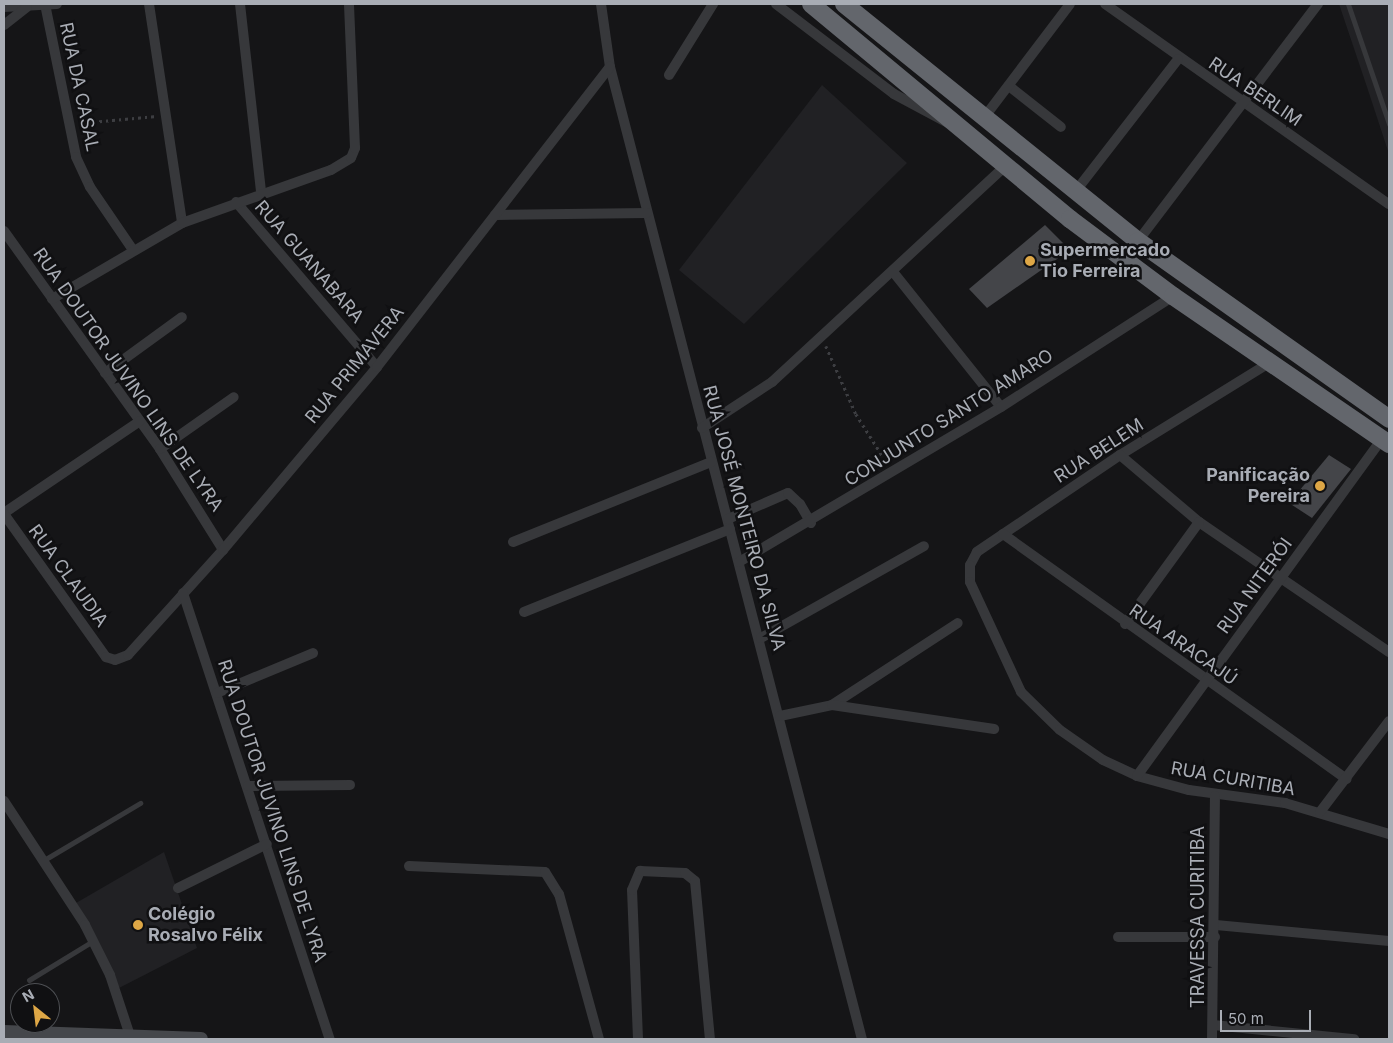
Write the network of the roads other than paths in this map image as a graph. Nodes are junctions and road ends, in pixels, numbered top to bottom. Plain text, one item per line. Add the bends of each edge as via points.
1 (45, 4) edge
2 (57, 4) edge
3 (149, 4) edge
4 (240, 4) edge
5 (349, 4) edge
6 (601, 4) edge
7 (713, 4) edge
8 (776, 4) edge
9 (811, 4) edge
10 (844, 4) edge
11 (1070, 4) edge
12 (1104, 4) edge
13 (1318, 4) edge
14 (1348, 4) edge
15 (4, 7) edge
16 (27, 7) junction
17 (4, 25) edge
18 (1178, 59) junction
19 (610, 67) junction
20 (669, 75) dead end
21 (1009, 86) junction
22 (1241, 102) junction
23 (984, 119) junction
24 (951, 124) junction
25 (1389, 124) edge
26 (1061, 127) dead end
27 (1003, 168) junction
28 (261, 192) junction
29 (1075, 192) junction
30 (236, 202) junction
31 (1389, 204) edge
32 (647, 213) junction
33 (495, 215) junction
34 (182, 223) junction
35 (4, 230) edge
36 (1138, 242) junction
37 (133, 250) junction
38 (894, 273) junction
39 (1173, 296) junction
40 (52, 300) junction
41 (182, 316) dead end
42 (1269, 363) junction
43 (377, 366) junction
44 (105, 373) junction
45 (234, 397) dead end
46 (1001, 407) junction
47 (1389, 419) edge
48 (140, 421) junction
49 (702, 428) junction
50 (1386, 441) edge
51 (160, 449) junction
52 (1120, 455) junction
53 (712, 462) junction
54 (4, 513) edge
55 (1199, 522) junction
56 (810, 523) junction
57 (729, 524) junction
58 (1004, 534) junction
59 (513, 542) dead end
60 (924, 546) dead end
61 (223, 550) junction
62 (739, 562) junction
63 (1283, 576) junction
64 (970, 582) joint
65 (183, 593) junction
66 (524, 612) dead end
67 (958, 623) dead end
68 (1125, 624) junction
69 (761, 638) junction
70 (1389, 652) edge
71 (313, 653) dead end
72 (106, 657) joint
73 (1205, 680) junction
74 (217, 693) junction
75 (832, 705) junction
76 (780, 716) junction
77 (1389, 721) edge
78 (994, 729) dead end
79 (1136, 776) junction
80 (1346, 779) junction
81 (248, 786) junction
82 (350, 786) dead end
83 (1215, 796) junction
84 (4, 801) edge
85 (140, 803) dead end
86 (1320, 812) junction
87 (1389, 834) edge
88 (267, 844) junction
89 (44, 860) junction
90 (408, 866) dead end
91 (178, 888) dead end
92 (1216, 924) junction
93 (1215, 937) junction
94 (1118, 938) dead end
95 (93, 941) junction
96 (1389, 941) edge
97 (29, 980) dead end
98 (1213, 1025) junction
99 (7, 1034) edge
100 (130, 1036) junction
101 (201, 1039) edge
102 (330, 1039) edge
103 (600, 1039) edge
104 (638, 1039) edge
105 (710, 1039) edge
106 (862, 1039) edge
107 (1212, 1039) edge
108 (1354, 1039) edge

1 - 2 street
1 - 16 street
1 - 37 street, RUA DA CASAL via 68,124 82,172
3 - 34 street
4 - 28 street
5 - 28 street via 355,148 348,161 331,170
6 - 19 street, RUA JOSÉ MONTEIRO DA SILVA
7 - 20 street
8 - 24 street via 894,94
9 - 24 highway
10 - 23 highway
11 - 21 street
12 - 18 street, RUA BERLIM
13 - 22 street
14 - 25 lane
15 - 16 street
16 - 17 street
18 - 22 street, RUA BERLIM
18 - 29 street
19 - 32 street, RUA JOSÉ MONTEIRO DA SILVA
19 - 33 street, RUA PRIMAVERA
21 - 23 street
21 - 26 street
22 - 31 street, RUA BERLIM
22 - 36 street
23 - 29 highway
24 - 27 highway
27 - 38 street
27 - 39 highway
28 - 30 street
29 - 36 highway
30 - 34 street
30 - 43 street, RUA GUANABARA
32 - 33 street
32 - 49 street, RUA JOSÉ MONTEIRO DA SILVA
33 - 43 street, RUA PRIMAVERA
34 - 37 street
35 - 40 street, RUA DOUTOR JUVINO LINS DE LYRA
36 - 47 highway
37 - 40 street
38 - 46 street
38 - 49 street via 772,382
39 - 42 highway
39 - 46 street, CONJUNTO SANTO AMARO
40 - 44 street, RUA DOUTOR JUVINO LINS DE LYRA
41 - 44 street
42 - 50 highway
42 - 52 street, RUA BELEM
43 - 61 street, RUA PRIMAVERA
44 - 48 street, RUA DOUTOR JUVINO LINS DE LYRA
45 - 51 street
46 - 56 street, CONJUNTO SANTO AMARO
48 - 51 street, RUA DOUTOR JUVINO LINS DE LYRA
48 - 54 street
49 - 53 street, RUA JOSÉ MONTEIRO DA SILVA
50 - 63 street, RUA NITERÓI
51 - 61 street, RUA DOUTOR JUVINO LINS DE LYRA
52 - 55 street
52 - 58 street, RUA BELEM
53 - 57 street, RUA JOSÉ MONTEIRO DA SILVA
53 - 59 street
54 - 72 street, RUA CLAUDIA
55 - 63 street
55 - 68 street
56 - 57 street via 800,504 788,493
56 - 62 street, CONJUNTO SANTO AMARO
57 - 62 street, RUA JOSÉ MONTEIRO DA SILVA
57 - 66 street
58 - 64 street, RUA BELEM via 971,559
58 - 68 street, RUA ARACAJÚ
60 - 69 street
61 - 65 street, RUA PRIMAVERA
62 - 69 street, RUA JOSÉ MONTEIRO DA SILVA
63 - 70 street
63 - 73 street, RUA NITERÓI
64 - 79 street, RUA CURITIBA via 1021,692 1060,730 1103,760
65 - 72 street, RUA PRIMAVERA via 128,655 115,660
65 - 74 street, RUA DOUTOR JUVINO LINS DE LYRA
67 - 75 street
68 - 73 street, RUA ARACAJÚ
69 - 76 street, RUA JOSÉ MONTEIRO DA SILVA
71 - 74 street
73 - 79 street, RUA NITERÓI
73 - 80 street, RUA ARACAJÚ
74 - 81 street, RUA DOUTOR JUVINO LINS DE LYRA
75 - 76 street
75 - 78 street
76 - 106 street, RUA JOSÉ MONTEIRO DA SILVA
77 - 80 street
79 - 83 street, RUA CURITIBA
80 - 86 street
81 - 82 street
81 - 88 street, RUA DOUTOR JUVINO LINS DE LYRA
83 - 86 street, RUA CURITIBA
83 - 92 street, TRAVESSA CURITIBA
84 - 89 street
85 - 89 lane
86 - 87 street, RUA CURITIBA
88 - 91 street
88 - 102 street, RUA DOUTOR JUVINO LINS DE LYRA
89 - 95 street
90 - 103 street via 545,872 560,894
92 - 93 street, TRAVESSA CURITIBA
92 - 96 street
93 - 94 street
93 - 98 street, TRAVESSA CURITIBA
95 - 97 lane
95 - 100 street via 110,975
98 - 107 street, TRAVESSA CURITIBA
98 - 108 street
99 - 100 main road
100 - 101 main road
104 - 105 street via 632,890 640,871 685,873 697,886

